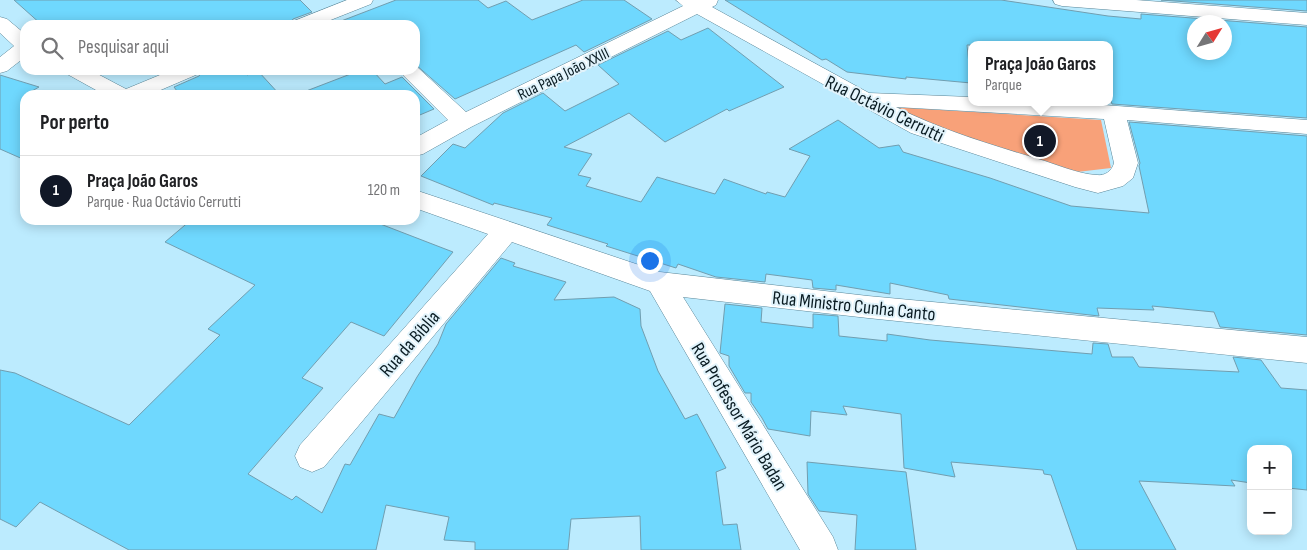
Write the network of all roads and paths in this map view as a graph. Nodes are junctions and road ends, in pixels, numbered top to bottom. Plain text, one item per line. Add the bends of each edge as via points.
1 (364, 0) edge
2 (1062, 0) edge
3 (698, 2) edge
4 (344, 9) edge
5 (1307, 19) edge
6 (314, 20) edge
7 (0, 23) edge
8 (20, 41) edge
9 (20, 50) edge
10 (0, 67) edge
11 (84, 75) edge
12 (179, 75) edge
13 (414, 75) edge
14 (112, 90) edge
15 (142, 90) edge
16 (861, 98) junction
17 (968, 104) edge
18 (1006, 106) edge
19 (1114, 112) junction
20 (463, 122) junction
21 (1307, 127) edge
22 (420, 145) edge
23 (420, 200) edge
24 (507, 230) junction
25 (660, 283) junction
26 (1307, 350) edge
27 (312, 456) dead end
28 (820, 550) edge

1 - 4 street
2 - 5 street
3 - 16 street, Rua Octávio Cerrutti
3 - 20 street, Rua Papa João XXIII
4 - 6 street
7 - 8 street
9 - 10 street
11 - 14 street
12 - 15 street
13 - 20 street
16 - 17 street
16 - 19 street, Rua Octávio Cerrutti via 919,128 949,139 1098,184 1114,180 1124,172 1126,163
18 - 19 street
19 - 21 street
20 - 22 street, Rua Papa João XXIII
23 - 24 street, Rua Ministro Cunha Canto
24 - 25 street, Rua Ministro Cunha Canto
24 - 27 street, Rua da Bíblia
25 - 26 street, Rua Ministro Cunha Canto via 868,308
25 - 28 street, Rua Professor Mário Badan

